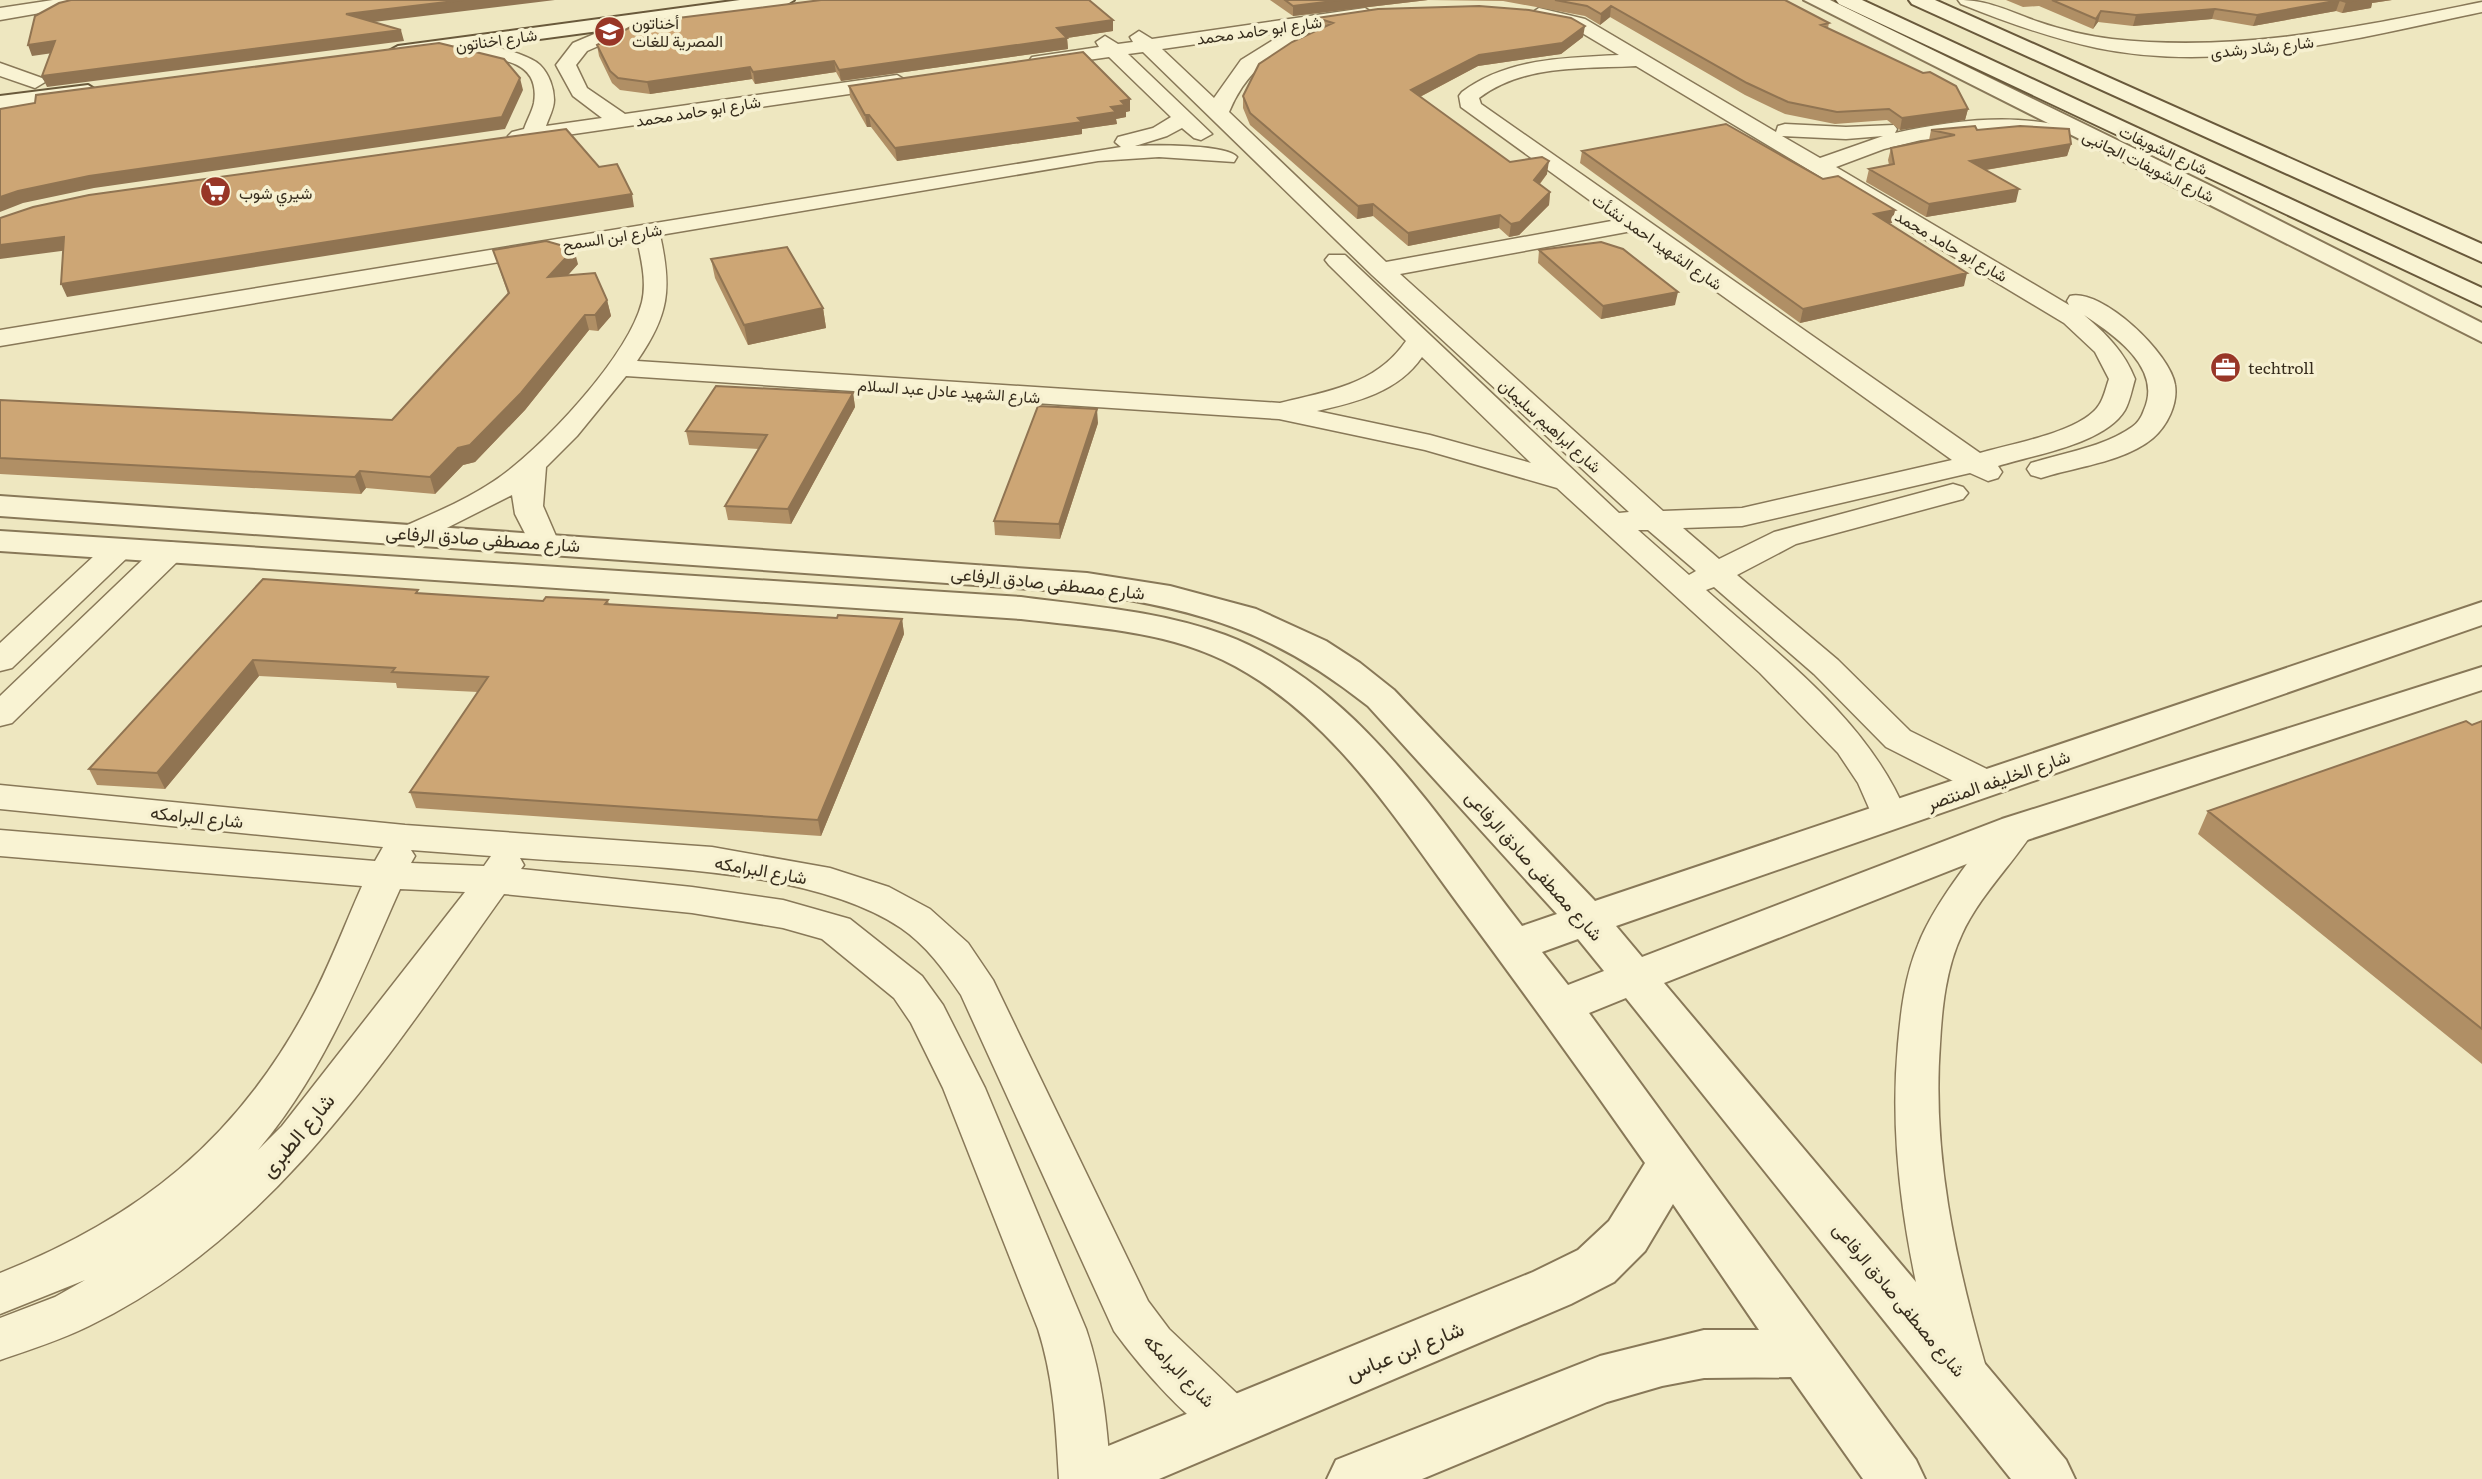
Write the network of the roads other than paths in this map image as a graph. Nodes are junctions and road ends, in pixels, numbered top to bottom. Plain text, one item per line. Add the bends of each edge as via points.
1 (86, 0) edge
2 (669, 0) edge
3 (784, 0) edge
4 (1814, 0) edge
5 (1846, 0) edge
6 (1920, 0) edge
7 (1517, 6) edge
8 (3, 7) edge
9 (2482, 7) edge
10 (1549, 11) junction
11 (1968, 11) edge
12 (2001, 15) joint
13 (1336, 18) junction
14 (644, 19) junction
15 (1143, 41) junction
16 (442, 46) junction
17 (1109, 46) junction
18 (1058, 58) junction
19 (1640, 60) junction
20 (0, 69) edge
21 (916, 74) edge
22 (1138, 74) junction
23 (35, 82) junction
24 (0, 98) edge
25 (2012, 98) junction
26 (1217, 115) junction
27 (615, 117) junction
28 (1184, 118) junction
29 (534, 129) junction
30 (1785, 130) junction
31 (500, 134) edge
32 (2085, 135) junction
33 (1226, 157) junction
34 (1826, 164) junction
35 (1635, 225) junction
36 (647, 230) junction
37 (2482, 254) edge
38 (1381, 270) junction
39 (2482, 298) edge
40 (0, 318) edge
41 (2482, 334) edge
42 (0, 338) edge
43 (1420, 340) junction
44 (620, 368) junction
45 (1279, 411) junction
46 (1976, 463) junction
47 (532, 467) junction
48 (2001, 481) junction
49 (1567, 482) junction
50 (1821, 500) junction
51 (0, 506) edge
52 (1654, 519) junction
53 (1847, 520) junction
54 (1612, 522) junction
55 (414, 533) junction
56 (0, 541) edge
57 (544, 542) junction
58 (119, 549) junction
59 (170, 551) junction
60 (1719, 572) junction
61 (1685, 589) junction
62 (2482, 612) edge
63 (0, 661) edge
64 (2482, 678) edge
65 (0, 715) edge
66 (1986, 783) junction
67 (0, 797) edge
68 (1889, 815) junction
69 (2016, 829) junction
70 (405, 837) junction
71 (0, 843) edge
72 (507, 863) junction
73 (386, 876) junction
74 (1587, 920) junction
75 (1514, 945) junction
76 (1632, 976) junction
77 (1560, 1006) junction
78 (1670, 1164) junction
79 (0, 1294) edge
80 (0, 1339) edge
81 (1804, 1353) junction
82 (1963, 1374) junction
83 (1231, 1421) junction
84 (1086, 1479) edge
85 (1094, 1479) edge
86 (1356, 1479) edge
87 (1896, 1479) edge
88 (2046, 1479) edge

1 - 8 street
2 - 16 street, شارع اخناتون via 380,46
3 - 14 street, شارع اخناتون
4 - 25 street, شارع الشويفات الجانبى
5 - 39 street, شارع الشويفات
6 - 11 street, شارع الشويفات
7 - 10 street, شارع ابو حامد محمد
9 - 12 street, شارع رشاد رشدى via 2303,43 2238,51 2124,48 2057,34
10 - 19 street, شارع ابو حامد محمد
10 - 30 street, شارع ابو حامد محمد via 1594,18
11 - 12 street
11 - 37 street, شارع الشويفات
13 - 15 street, شارع ابو حامد محمد
13 - 15 street, شارع ابو حامد محمد via 1388,7
13 - 26 street via 1292,36 1246,64 1231,80
14 - 16 street, شارع اخناتون
14 - 27 street via 580,47 566,65 578,92
15 - 17 street, شارع ابو حامد محمد
15 - 26 street, شارع ابراهيم سليمان
16 - 29 street via 533,65 542,78 544,99
17 - 18 street, شارع ابو حامد محمد
17 - 18 street, شارع ابو حامد محمد via 1022,59
17 - 22 street, شارع ابراهيم سليمان
18 - 22 street
19 - 34 street, شارع ابو حامد محمد
19 - 35 street, شارع الشهيد احمد نشأت via 1528,70 1489,81 1469,96 1479,115
20 - 23 street
21 - 27 street, شارع ابو حامد محمد
22 - 28 street, شارع ابراهيم سليمان
23 - 24 street
23 - 24 street via 105,81
25 - 30 street via 1991,108 1881,131
25 - 32 street, شارع الشويفات الجانبى
26 - 38 street, شارع ابراهيم سليمان
27 - 29 street, شارع ابو حامد محمد
28 - 33 street, شارع ابراهيم سليمان
28 - 40 street, شارع ابن السمح via 1160,132 1126,142 98,307
29 - 31 street, شارع ابو حامد محمد
30 - 34 street, شارع ابو حامد محمد
32 - 34 street via 2024,128 1970,129 1885,142
32 - 41 street, شارع الشويفات الجانبى
33 - 36 street, شارع ابن السمح via 1159,151 1098,155
33 - 43 street, شارع ابراهيم سليمان
34 - 46 street, شارع ابو حامد محمد via 2073,318 2115,361 2122,379 2112,408 2097,422 2072,435
34 - 48 street, شارع ابو حامد محمد via 2107,317 2131,336 2162,380 2164,398 2144,432 2095,453
35 - 38 street
35 - 46 street, شارع الشهيد احمد نشأت
36 - 42 street, شارع ابن السمح
36 - 44 street via 656,274 654,306
38 - 52 street, شارع ابراهيم سليمان
43 - 45 street, شارع الشهيد عادل عبد السلام via 1398,371 1380,384
43 - 49 street, شارع ابراهيم سليمان
44 - 45 street, شارع الشهيد عادل عبد السلام
44 - 47 street
45 - 49 street, شارع الشهيد عادل عبد السلام via 1430,443
46 - 48 street, شارع الشهيد احمد نشأت
46 - 50 street, شارع ابو حامد محمد
47 - 55 street via 478,503
47 - 57 street via 527,505
48 - 53 street, شارع ابو حامد محمد
49 - 54 street, شارع ابراهيم سليمان
50 - 52 street, شارع ابو حامد محمد via 1742,517
50 - 53 street
51 - 55 street, شارع مصطفى صادق الرفاعى
52 - 54 street, شارع ابو حامد محمد
52 - 60 street, شارع ابراهيم سليمان
53 - 60 street, شارع ابو حامد محمد via 1785,538
54 - 61 street, شارع ابراهيم سليمان
55 - 57 street, شارع مصطفى صادق الرفاعى
56 - 58 street, شارع مصطفى صادق الرفاعى
57 - 74 street, شارع مصطفى صادق الرفاعى via 1087,583 1156,593 1246,615 1294,636 1345,667 1381,698
58 - 59 street, شارع مصطفى صادق الرفاعى
58 - 63 street
59 - 65 street
59 - 75 street, شارع مصطفى صادق الرفاعى via 1021,608 1120,620 1177,634 1234,652 1331,716
60 - 61 street, شارع ابو حامد محمد
60 - 66 street, شارع ابراهيم سليمان via 1826,667 1898,739
61 - 68 street, شارع ابراهيم سليمان via 1772,666 1850,745 1876,782
62 - 66 street, شارع الخليفه المنتصر
64 - 69 street
66 - 68 street, شارع الخليفه المنتصر
67 - 70 street, شارع البرامكه
68 - 74 street, شارع الخليفه المنتصر
69 - 76 street
69 - 82 street via 1968,889 1942,935 1923,1003 1914,1080 1918,1180 1933,1265
70 - 72 street, شارع البرامكه
70 - 73 street, شارع الطبرى
71 - 73 street, شارع البرامكه
72 - 73 street, شارع البرامكه
72 - 80 street, شارع الطبرى via 298,1138 256,1182 138,1274 72,1312
72 - 83 street, شارع البرامكه via 712,860 830,881 874,896 916,919 954,953 979,991 1131,1316 1152,1344
72 - 84 street, شارع البرامكه via 783,914 836,929 908,987 964,1088 1062,1329 1078,1389
73 - 79 street, شارع الطبرى via 331,1003 304,1052 276,1099 237,1145 201,1181 147,1223 86,1258
74 - 75 street, شارع الخليفه المنتصر
74 - 76 street, شارع مصطفى صادق الرفاعى
75 - 77 street, شارع مصطفى صادق الرفاعى
76 - 77 street
76 - 82 street, شارع مصطفى صادق الرفاعى
77 - 78 street, شارع مصطفى صادق الرفاعى
78 - 81 street, شارع مصطفى صادق الرفاعى
78 - 83 street, شارع ابن عباس via 1627,1236 1596,1266
81 - 86 street via 1704,1354 1662,1362 1600,1380
81 - 87 street, شارع مصطفى صادق الرفاعى
82 - 88 street, شارع مصطفى صادق الرفاعى
83 - 85 street, شارع ابن عباس

